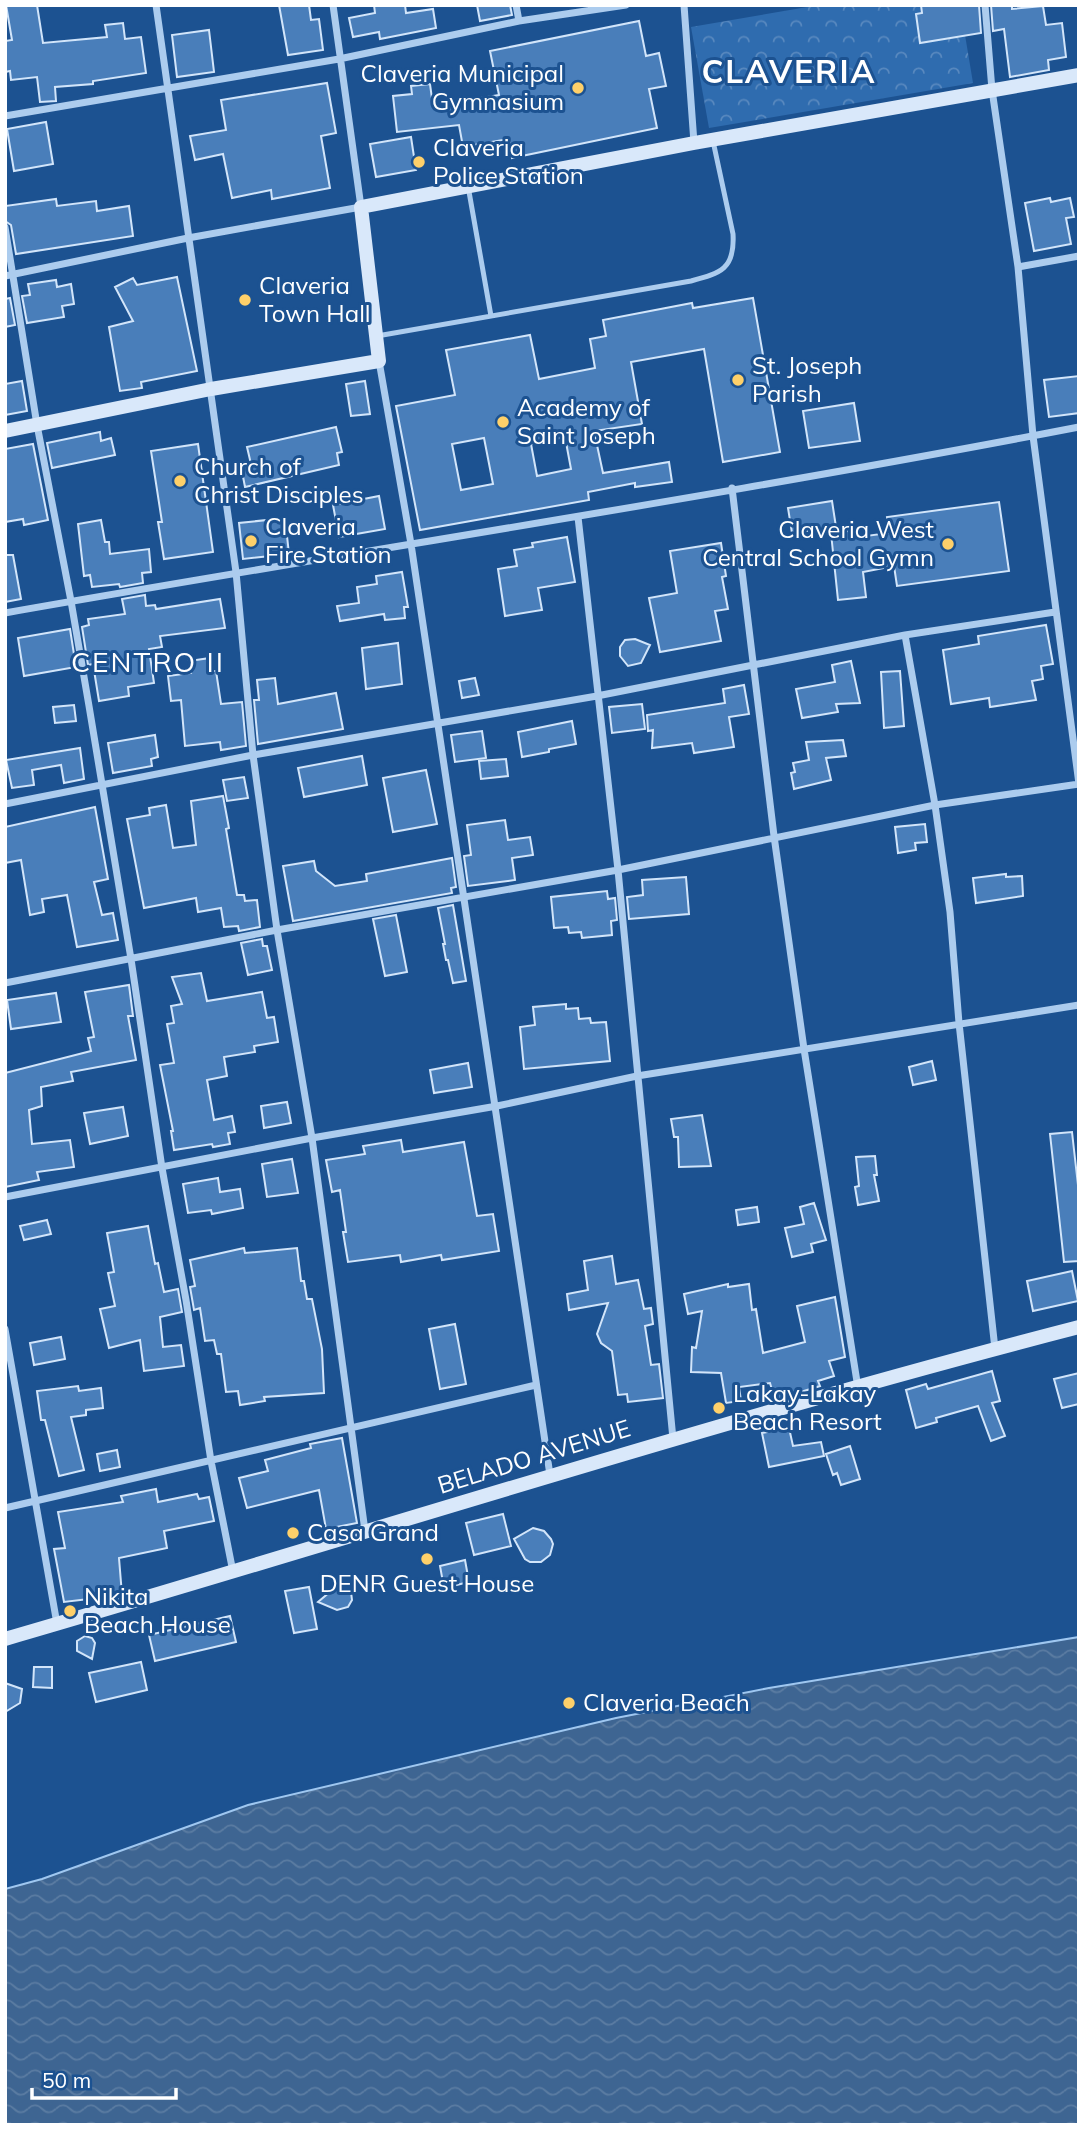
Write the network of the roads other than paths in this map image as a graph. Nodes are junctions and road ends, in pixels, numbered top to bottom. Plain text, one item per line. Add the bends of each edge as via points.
1 (156, 5) edge
2 (333, 5) edge
3 (516, 5) edge
4 (626, 5) edge
5 (684, 5) edge
6 (985, 5) edge
7 (519, 21) junction
8 (339, 58) junction
9 (1079, 75) edge
10 (167, 89) junction
11 (992, 90) junction
12 (5, 116) edge
13 (712, 141) junction
14 (694, 143) junction
15 (468, 186) junction
16 (361, 207) junction
17 (5, 227) edge
18 (188, 238) junction
19 (1079, 256) edge
20 (1018, 267) junction
21 (9, 275) edge
22 (491, 316) junction
23 (376, 336) junction
24 (379, 361) junction
25 (211, 389) junction
26 (37, 425) junction
27 (1079, 427) edge
28 (5, 431) edge
29 (1033, 436) junction
30 (733, 488) junction
31 (578, 517) junction
32 (411, 544) junction
33 (236, 572) junction
34 (71, 601) junction
35 (1055, 612) junction
36 (5, 613) edge
37 (905, 635) junction
38 (754, 666) junction
39 (597, 696) junction
40 (437, 723) junction
41 (253, 755) junction
42 (1079, 784) edge
43 (101, 785) junction
44 (5, 804) edge
45 (935, 805) junction
46 (774, 836) junction
47 (618, 870) junction
48 (464, 896) junction
49 (278, 930) junction
50 (131, 959) junction
51 (5, 983) edge
52 (1079, 1005) edge
53 (959, 1023) junction
54 (804, 1049) junction
55 (637, 1076) junction
56 (497, 1106) junction
57 (312, 1138) junction
58 (162, 1168) junction
59 (5, 1197) edge
60 (1079, 1327) edge
61 (5, 1329) edge
62 (995, 1349) junction
63 (536, 1385) junction
64 (858, 1388) junction
65 (352, 1428) junction
66 (673, 1440) junction
67 (211, 1461) junction
68 (550, 1475) junction
69 (35, 1500) junction
70 (5, 1507) edge
71 (365, 1532) junction
72 (233, 1572) junction
73 (57, 1624) junction
74 (5, 1639) edge

1 - 10 street
2 - 8 street
3 - 7 street
4 - 7 street
5 - 14 street
6 - 11 street
7 - 8 street
8 - 10 street
8 - 16 street
9 - 11 street
10 - 12 street
10 - 18 street
11 - 13 street
11 - 20 street
13 - 14 street
13 - 22 lane via 733,234 731,261 723,269 691,281
14 - 15 street
15 - 16 street
15 - 22 lane
16 - 18 street
16 - 23 street
17 - 21 street
18 - 21 street
18 - 25 street
19 - 20 street
20 - 29 street
21 - 26 street
22 - 23 lane
23 - 24 street
24 - 25 street
24 - 32 street
25 - 26 street
25 - 33 street
26 - 28 street
26 - 34 street
27 - 29 street
29 - 30 street
29 - 35 street
30 - 31 street
30 - 38 street
31 - 32 street
31 - 39 street
32 - 33 street
32 - 40 street
33 - 34 street
33 - 41 street
34 - 36 street
34 - 43 street
35 - 37 street
35 - 42 street
37 - 38 street
37 - 45 street
38 - 39 street
38 - 46 street
39 - 40 street
39 - 47 street
40 - 41 street
40 - 48 street
41 - 43 street
41 - 49 street
42 - 45 street
43 - 44 street
43 - 50 street
45 - 46 street
45 - 53 street
46 - 47 street
46 - 54 street
47 - 48 street
47 - 55 street
48 - 49 street
48 - 56 street
49 - 50 street
49 - 57 street
50 - 51 street
50 - 58 street
52 - 53 street
53 - 54 street
53 - 62 street
54 - 55 street
54 - 64 street
55 - 56 street
55 - 66 street
56 - 57 street
56 - 63 street
57 - 58 street
57 - 65 street
58 - 59 street
58 - 67 street
60 - 62 street, BELADO AVENUE
61 - 69 street
62 - 64 street, BELADO AVENUE
63 - 65 street
63 - 68 street
64 - 66 street, BELADO AVENUE
65 - 67 street
65 - 71 street
66 - 68 street, BELADO AVENUE
67 - 69 street
67 - 72 street
68 - 71 street, BELADO AVENUE
69 - 70 street
69 - 73 street
71 - 72 street, BELADO AVENUE
72 - 73 street, BELADO AVENUE
73 - 74 street, BELADO AVENUE

